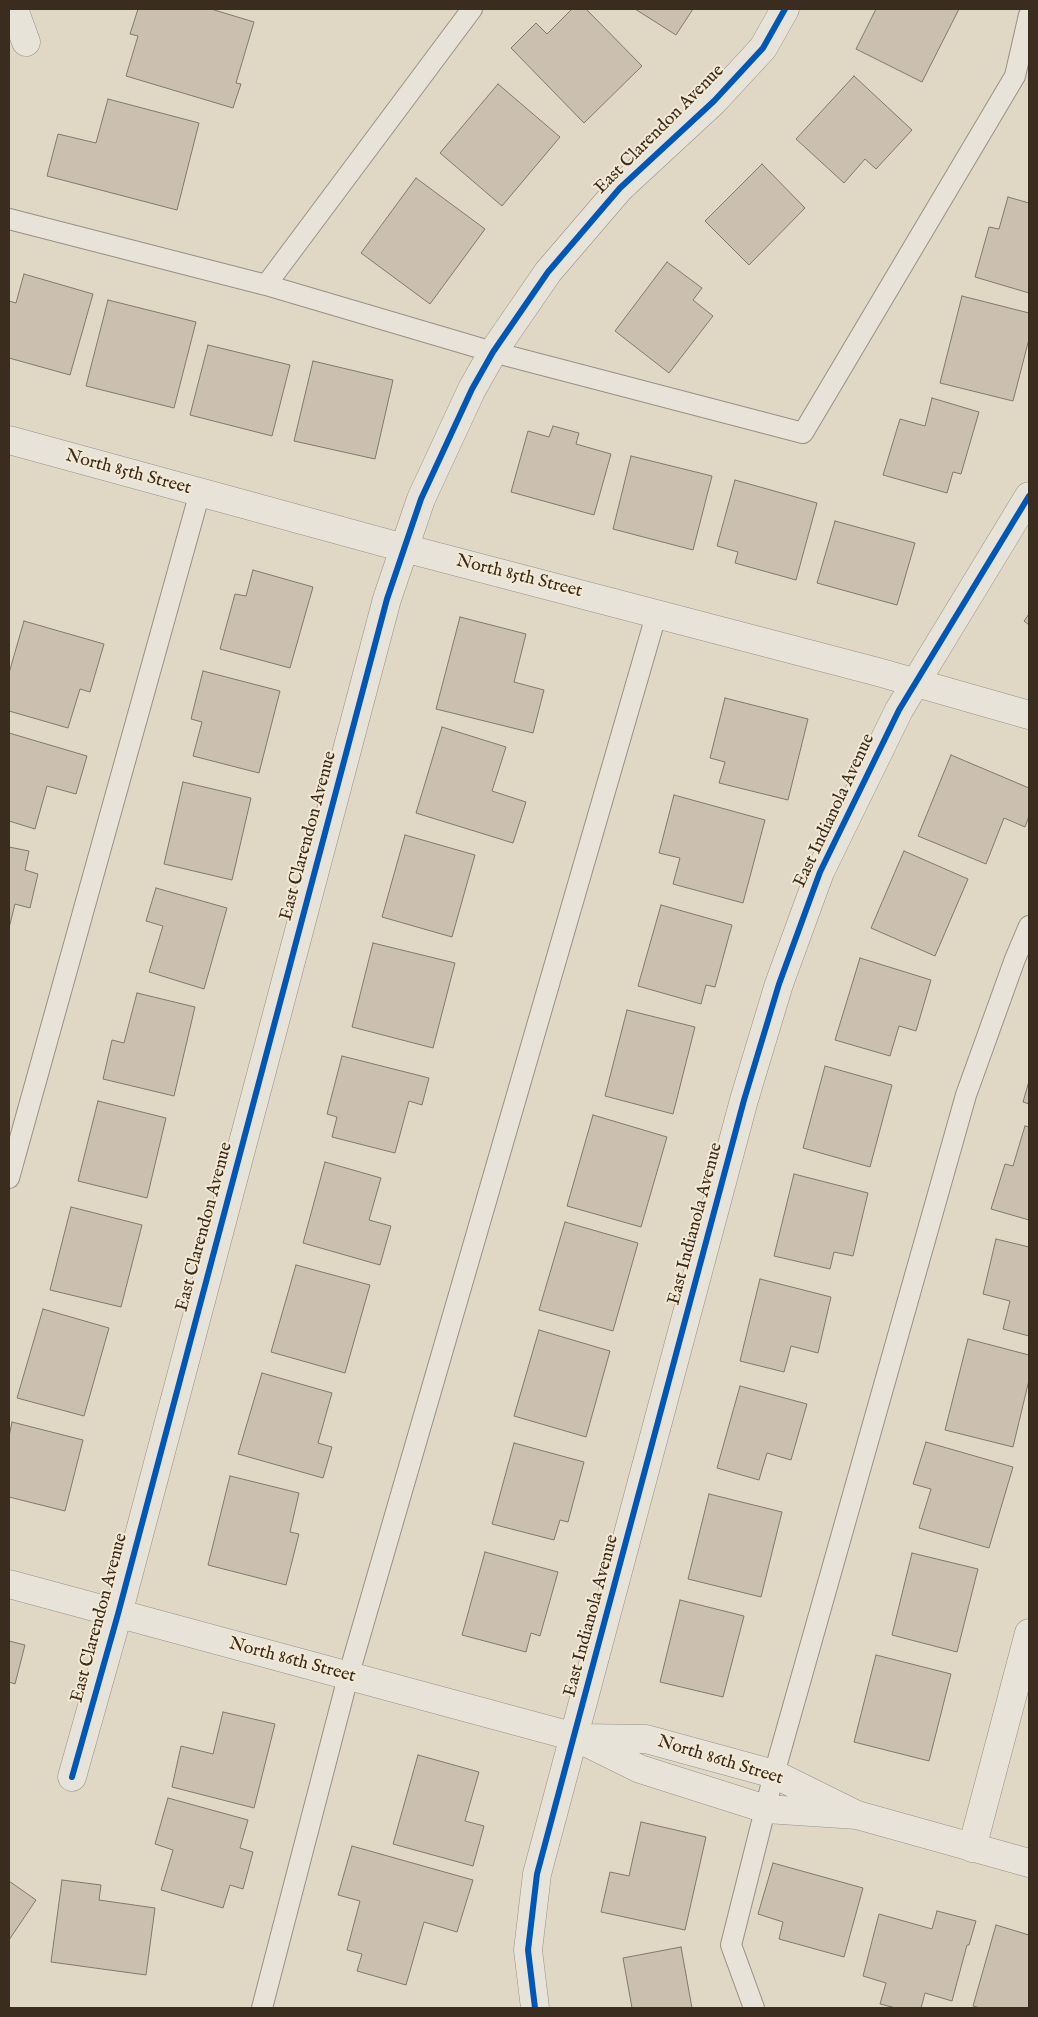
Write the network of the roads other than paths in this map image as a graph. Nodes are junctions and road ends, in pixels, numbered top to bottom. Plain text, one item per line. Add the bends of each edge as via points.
1 (14, 9) edge
2 (472, 9) edge
3 (784, 9) edge
4 (1029, 14) edge
5 (26, 42) dead end
6 (9, 219) edge
7 (266, 285) junction
8 (493, 352) junction
9 (9, 440) edge
10 (200, 492) junction
11 (1029, 496) edge
12 (404, 548) junction
13 (657, 612) junction
14 (915, 682) junction
15 (1029, 715) edge
16 (1029, 926) edge
17 (9, 1178) edge
18 (9, 1584) edge
19 (118, 1614) junction
20 (1028, 1642) edge
21 (348, 1677) junction
22 (575, 1738) junction
23 (774, 1774) junction
24 (72, 1777) dead end
25 (766, 1809) junction
26 (857, 1815) junction
27 (972, 1848) junction
28 (1029, 1863) edge
29 (262, 2008) edge
30 (535, 2008) edge
31 (754, 2008) edge

1 - 5 street
2 - 7 lane
3 - 8 street, East Clarendon Avenue via 763,48 714,101 620,188 548,272
4 - 8 lane via 1015,76 803,434
6 - 7 lane
7 - 8 lane
8 - 12 street, East Clarendon Avenue via 472,389 421,499
9 - 10 street, North 85th Street
10 - 12 street, North 85th Street
10 - 17 lane
11 - 14 street, East Indianola Avenue
12 - 13 street, North 85th Street
12 - 19 street, East Clarendon Avenue via 385,609
13 - 14 street, North 85th Street
13 - 21 lane
14 - 15 street, North 85th Street
14 - 22 street, East Indianola Avenue via 820,872 779,984 742,1109
16 - 23 lane via 966,1095
18 - 19 street, North 86th Street
19 - 21 street, North 86th Street
19 - 24 street, East Clarendon Avenue
20 - 27 street
21 - 22 street, North 86th Street
21 - 29 lane
22 - 23 street, North 86th Street via 646,1739
22 - 25 street, North 86th Street via 640,1769
22 - 30 street, East Indianola Avenue via 537,1874 528,1950
23 - 25 lane
23 - 26 street, North 86th Street
25 - 26 street, North 86th Street
25 - 31 lane via 731,1945
26 - 27 street, North 86th Street
27 - 28 street, North 86th Street

